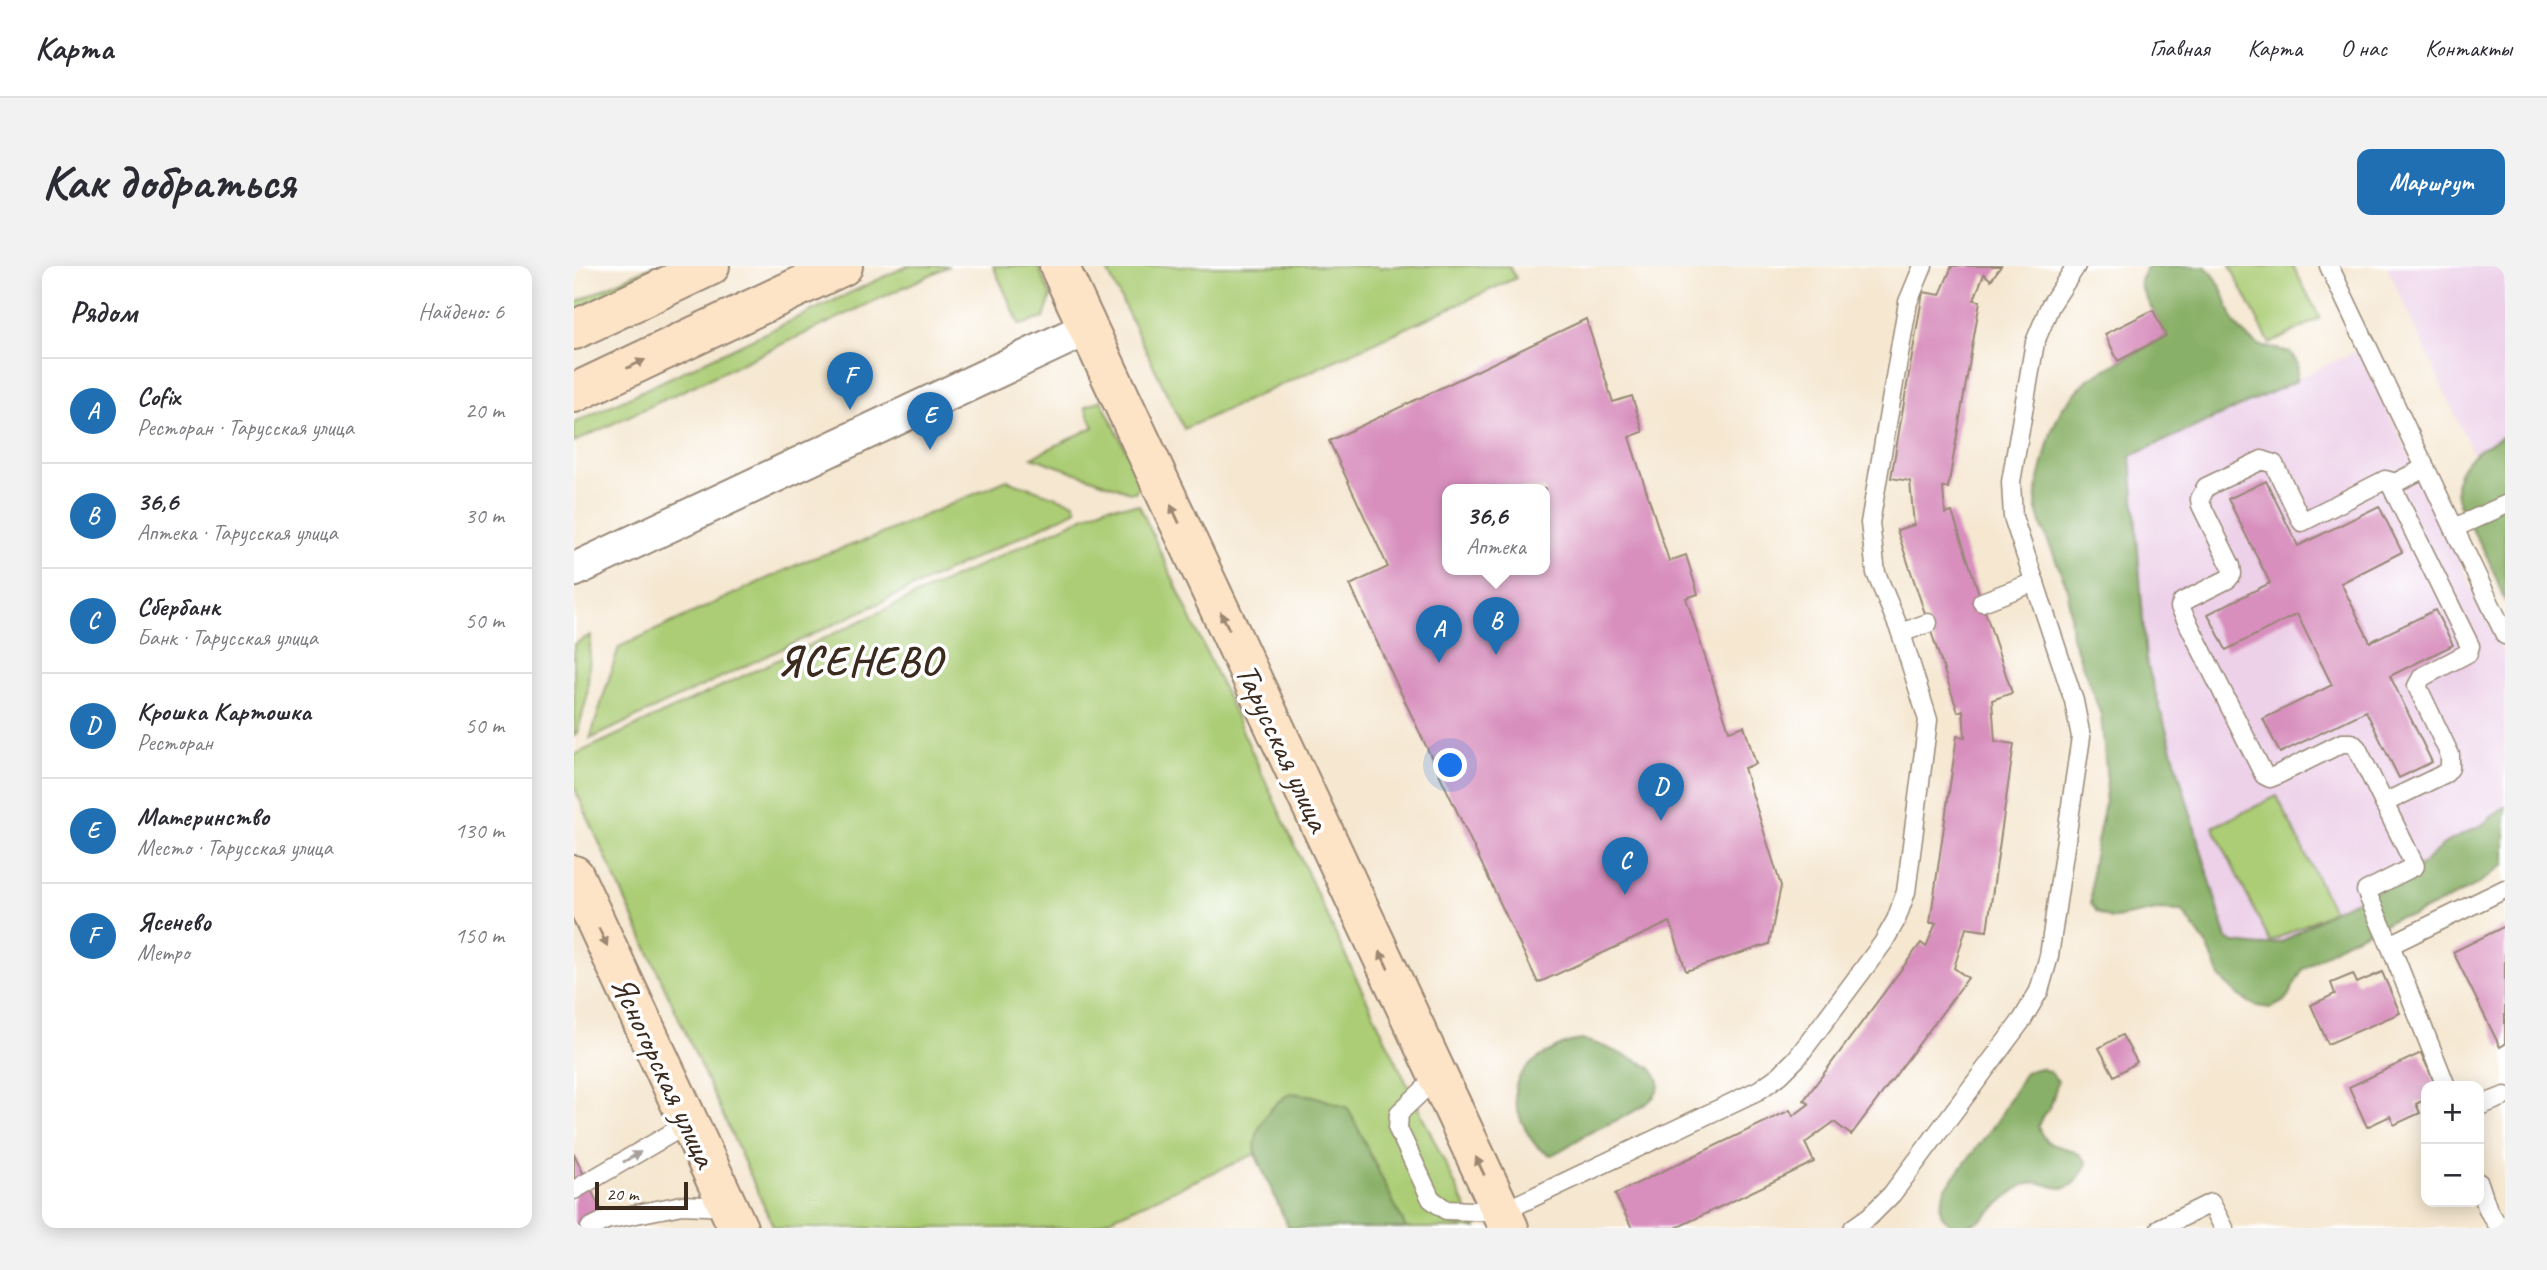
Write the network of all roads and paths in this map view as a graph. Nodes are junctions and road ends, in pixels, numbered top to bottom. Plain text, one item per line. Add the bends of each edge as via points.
1 (710, 266) edge
2 (843, 266) edge
3 (1059, 266) edge
4 (1923, 266) edge
5 (2076, 266) edge
6 (2329, 266) edge
7 (1088, 328) junction
8 (574, 330) edge
9 (574, 393) edge
10 (2425, 468) junction
11 (2391, 485) junction
12 (2505, 505) edge
13 (2454, 528) junction
14 (574, 570) edge
15 (2035, 582) junction
16 (1982, 602) dead end
17 (1928, 623) dead end
18 (1901, 633) junction
19 (2505, 635) edge
20 (2384, 803) junction
21 (574, 875) edge
22 (2505, 889) edge
23 (2390, 946) junction
24 (1438, 1076) junction
25 (2444, 1081) edge
26 (2505, 1096) edge
27 (2484, 1104) edge
28 (689, 1123) junction
29 (574, 1190) edge
30 (2484, 1198) edge
31 (733, 1218) edge
32 (1505, 1220) edge
33 (1876, 1222) edge
34 (590, 1228) edge
35 (1853, 1228) edge
36 (2160, 1228) edge
37 (2224, 1228) edge
38 (2500, 1228) edge

1 - 8 main road
9 -> 2 main road
3 - 7 main road, Тарусская улица
4 - 18 lane via 1908,302 1870,523 1876,573
5 - 15 lane via 2050,306 2035,342 2011,482 2013,517
6 - 10 lane
7 - 14 street
24 -> 7 main road, Тарусская улица
10 - 11 lane
10 - 13 lane
11 - 20 lane via 2470,646 2463,657 2422,677 2417,686 2449,755 2450,768
11 - 20 lane via 2385,480 2302,522 2274,464 2268,461 2206,487 2201,505 2232,574 2180,607 2264,775 2270,778 2347,742 2357,748
12 - 13 lane
13 - 19 lane
15 - 16 lane
15 - 33 lane via 2074,701 2081,737 2049,956 2039,991 2022,1020
17 - 18 lane
18 - 32 lane via 1928,720 1906,892 1883,943 1780,1075
20 - 23 lane via 2415,866 2366,891
21 -> 28 main road, Ясногорская улица
22 - 23 lane
23 - 25 lane
32 -> 24 main road, Тарусская улица
24 - 32 lane via 1399,1113 1398,1129 1431,1199 1446,1210
26 - 27 lane
29 -> 28 lane
28 - 31 main road, Ясногорская улица
30 - 38 lane
31 - 34 lane via 682,1205 606,1220
33 - 35 lane
36 - 37 lane via 2211,1203

